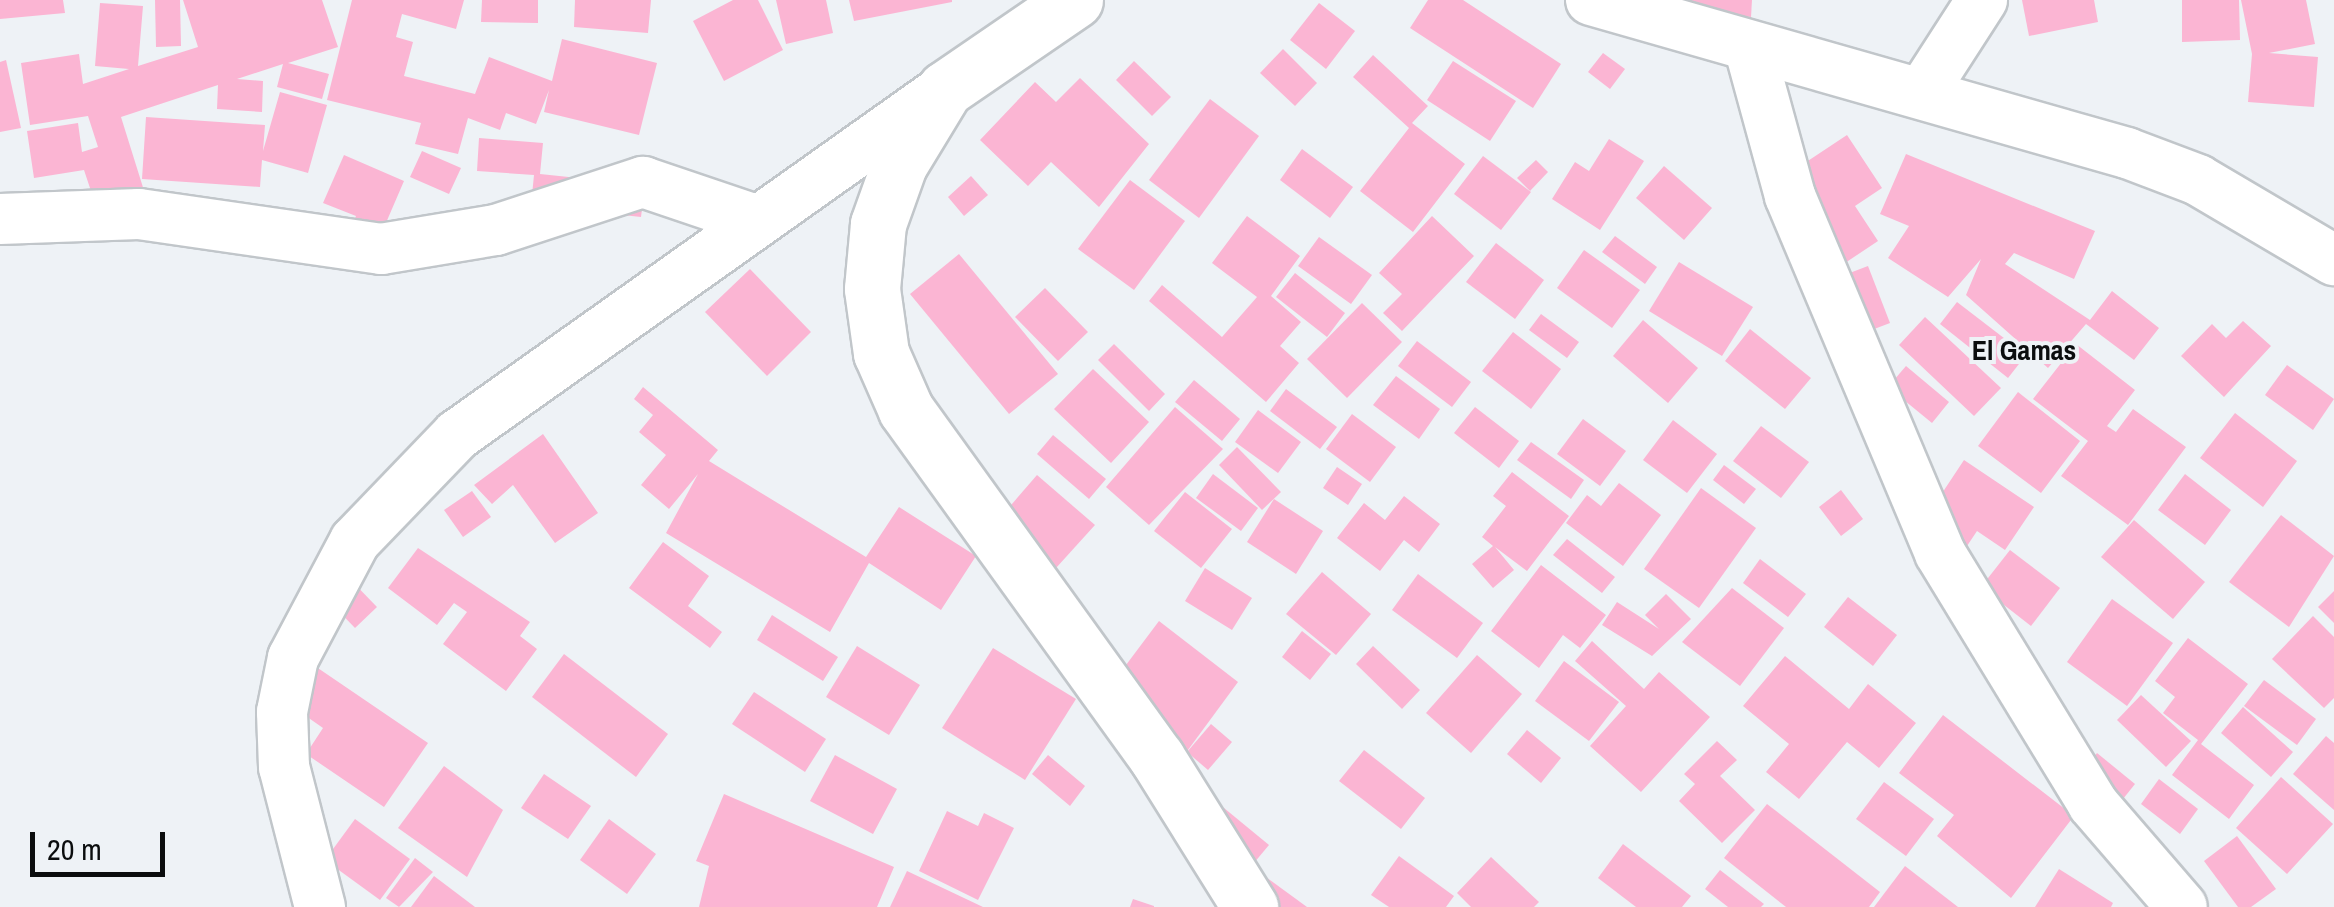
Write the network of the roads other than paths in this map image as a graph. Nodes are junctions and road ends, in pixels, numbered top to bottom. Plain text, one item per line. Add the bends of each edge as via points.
1 (1075, 0) edge
2 (1590, 0) edge
3 (1982, 0) edge
4 (1749, 46) junction
5 (945, 89) junction
6 (1922, 93) junction
7 (0, 219) edge
8 (758, 221) junction
9 (2334, 260) edge
10 (320, 907) edge
11 (1250, 907) edge
12 (2182, 907) edge

1 - 5 street
2 - 4 street
3 - 6 street
4 - 6 street
4 - 12 street via 1790,196 1940,553 2093,804
5 - 8 street
5 - 11 street via 899,165 878,224 872,288 881,353 906,410 1157,758
6 - 9 street via 2198,180
7 - 8 street via 138,214 381,249 496,230 644,182
8 - 10 street via 457,435 355,541 292,658 282,712 284,767

